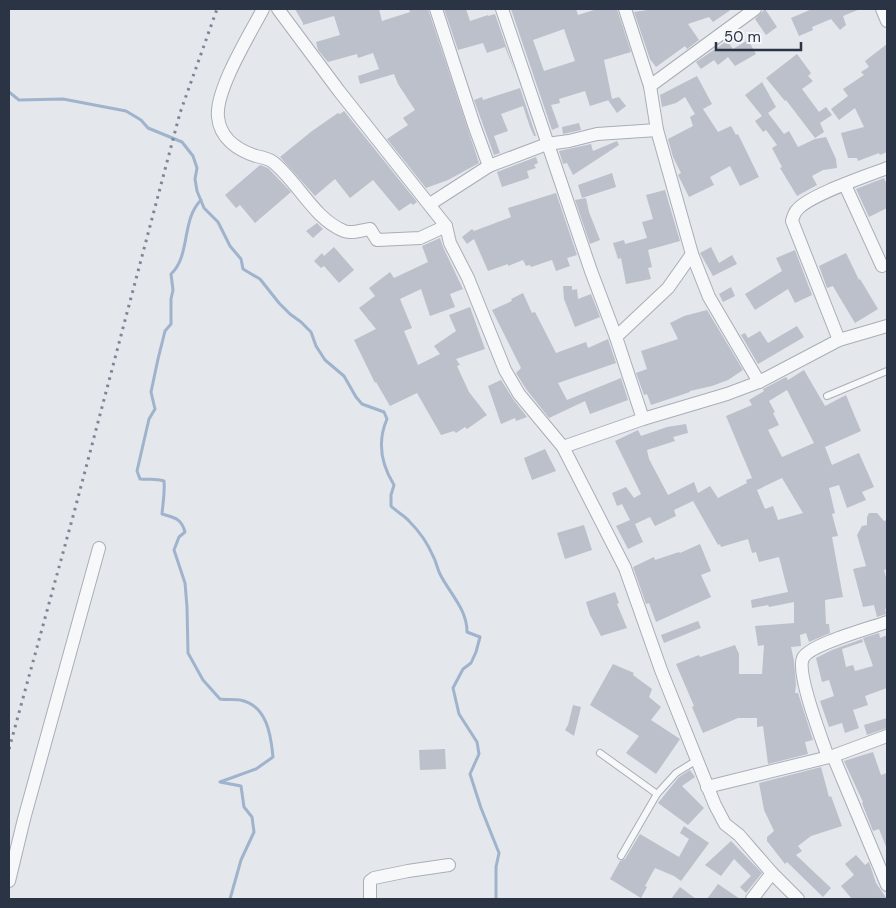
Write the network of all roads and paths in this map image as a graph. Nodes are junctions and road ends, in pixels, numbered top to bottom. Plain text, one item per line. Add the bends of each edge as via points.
1 (263, 9) edge
2 (278, 9) edge
3 (436, 9) edge
4 (502, 9) edge
5 (625, 9) edge
6 (755, 9) edge
7 (650, 86) junction
8 (657, 130) junction
9 (547, 144) junction
10 (489, 166) junction
11 (887, 168) edge
12 (845, 184) junction
13 (430, 204) junction
14 (446, 226) junction
15 (692, 254) junction
16 (882, 266) dead end
17 (887, 326) edge
18 (616, 336) junction
19 (839, 340) junction
20 (887, 371) edge
21 (759, 382) junction
22 (826, 396) dead end
23 (644, 419) junction
24 (563, 447) junction
25 (99, 548) dead end
26 (887, 622) edge
27 (887, 736) edge
28 (600, 753) dead end
29 (830, 757) junction
30 (696, 760) junction
31 (707, 787) junction
32 (657, 794) junction
33 (621, 856) dead end
34 (449, 866) dead end
35 (772, 873) junction
36 (9, 882) edge
37 (887, 885) edge
38 (370, 899) edge
39 (752, 899) edge
40 (798, 899) edge

1 - 14 street via 233,65 221,98 218,121 231,144 272,161 328,222 346,232 370,230 377,240 420,238
2 - 13 street
3 - 10 street
4 - 9 street
5 - 7 street
6 - 7 street
7 - 8 street
8 - 9 street via 597,134
8 - 15 street
9 - 10 street
9 - 18 street
10 - 13 street
11 - 12 street
12 - 16 street
12 - 19 street via 809,200 796,210 792,221
13 - 14 street
14 - 24 street via 450,243 506,370 519,394
15 - 18 street via 668,288
15 - 21 street via 709,297
17 - 19 street
18 - 23 street
19 - 21 street
20 - 22 lane
21 - 23 street
23 - 24 street
24 - 30 street via 625,568
25 - 36 street
26 - 29 street via 818,647 804,657 803,676 809,704
27 - 29 street
28 - 32 lane
29 - 31 street
29 - 37 street
30 - 31 street
30 - 32 lane via 676,773
31 - 35 street via 725,824
32 - 33 lane
34 - 38 street via 374,878 370,881
35 - 39 street
35 - 40 street

